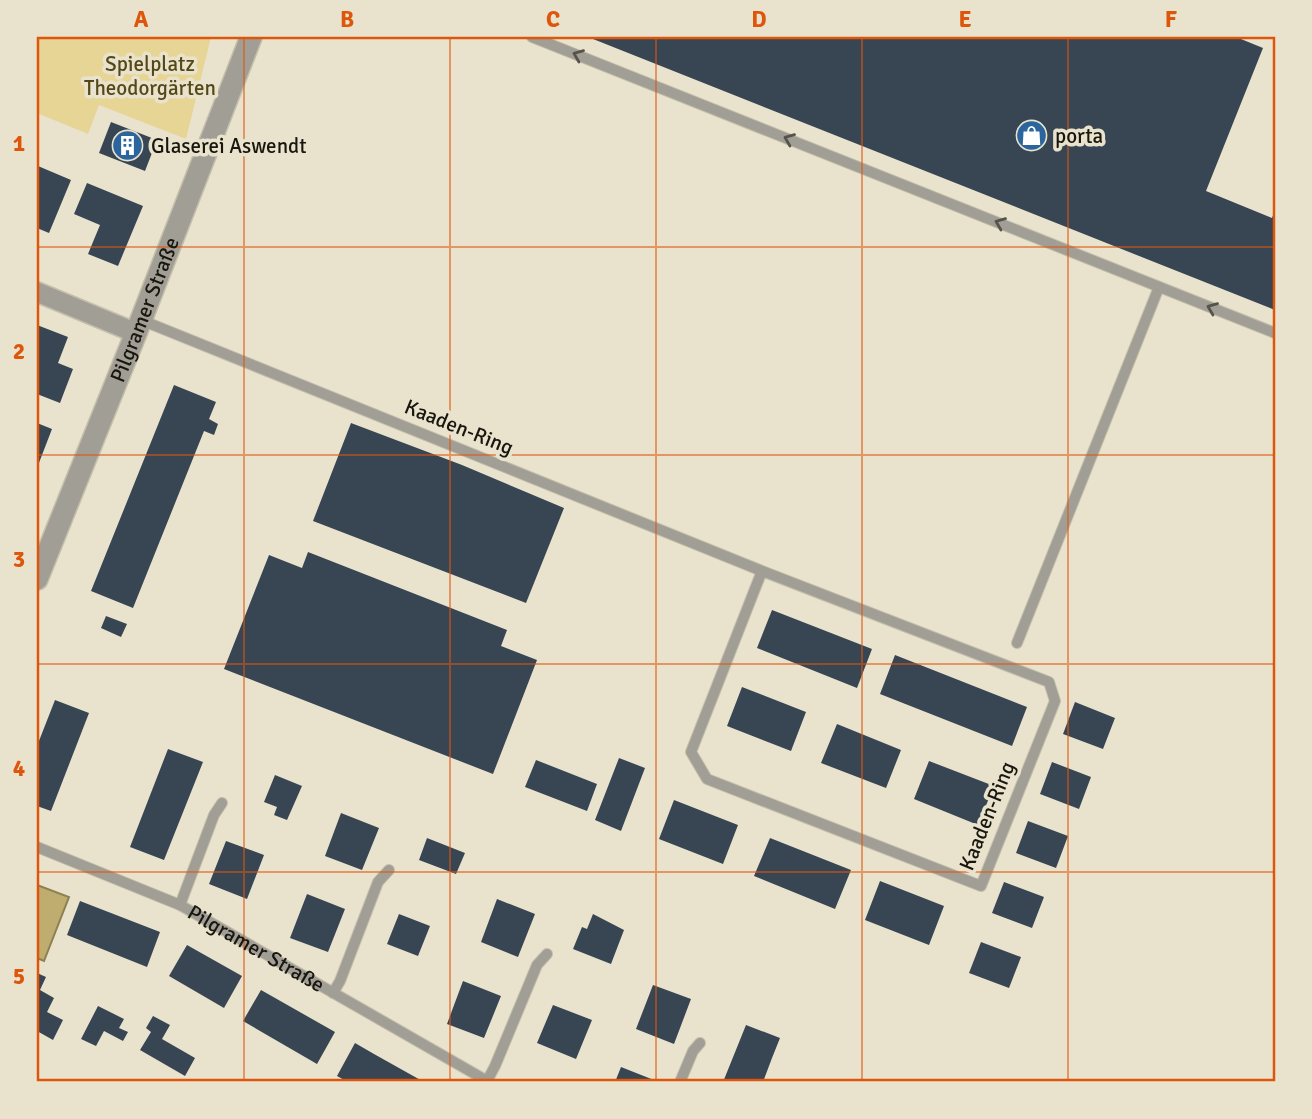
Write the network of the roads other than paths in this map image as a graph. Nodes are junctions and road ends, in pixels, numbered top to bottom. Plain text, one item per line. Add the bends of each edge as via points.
1 (251, 37) edge
2 (533, 37) edge
3 (1159, 287) junction
4 (37, 292) edge
5 (139, 327) junction
6 (1275, 333) edge
7 (762, 571) junction
8 (37, 579) edge
9 (1017, 643) dead end
10 (222, 803) dead end
11 (37, 847) edge
12 (389, 870) dead end
13 (180, 905) junction
14 (547, 954) dead end
15 (333, 993) junction
16 (700, 1043) dead end
17 (488, 1082) edge
18 (680, 1082) edge

1 - 5 street, Pilgramer Straße
3 -> 2 lane
6 -> 3 lane
3 - 9 lane
4 - 5 street
5 - 7 lane, Kaaden-Ring
5 - 8 street, Pilgramer Straße
7 - 7 lane, Kaaden-Ring via 1049,682 1055,701 981,886 706,779 691,752
10 - 13 lane, Pilgramer Straße
11 - 13 lane, Pilgramer Straße
12 - 15 lane, Pilgramer Straße via 378,882
13 - 15 lane, Pilgramer Straße
14 - 17 lane, Pilgramer Straße via 537,965
15 - 17 lane, Pilgramer Straße
16 - 18 lane

